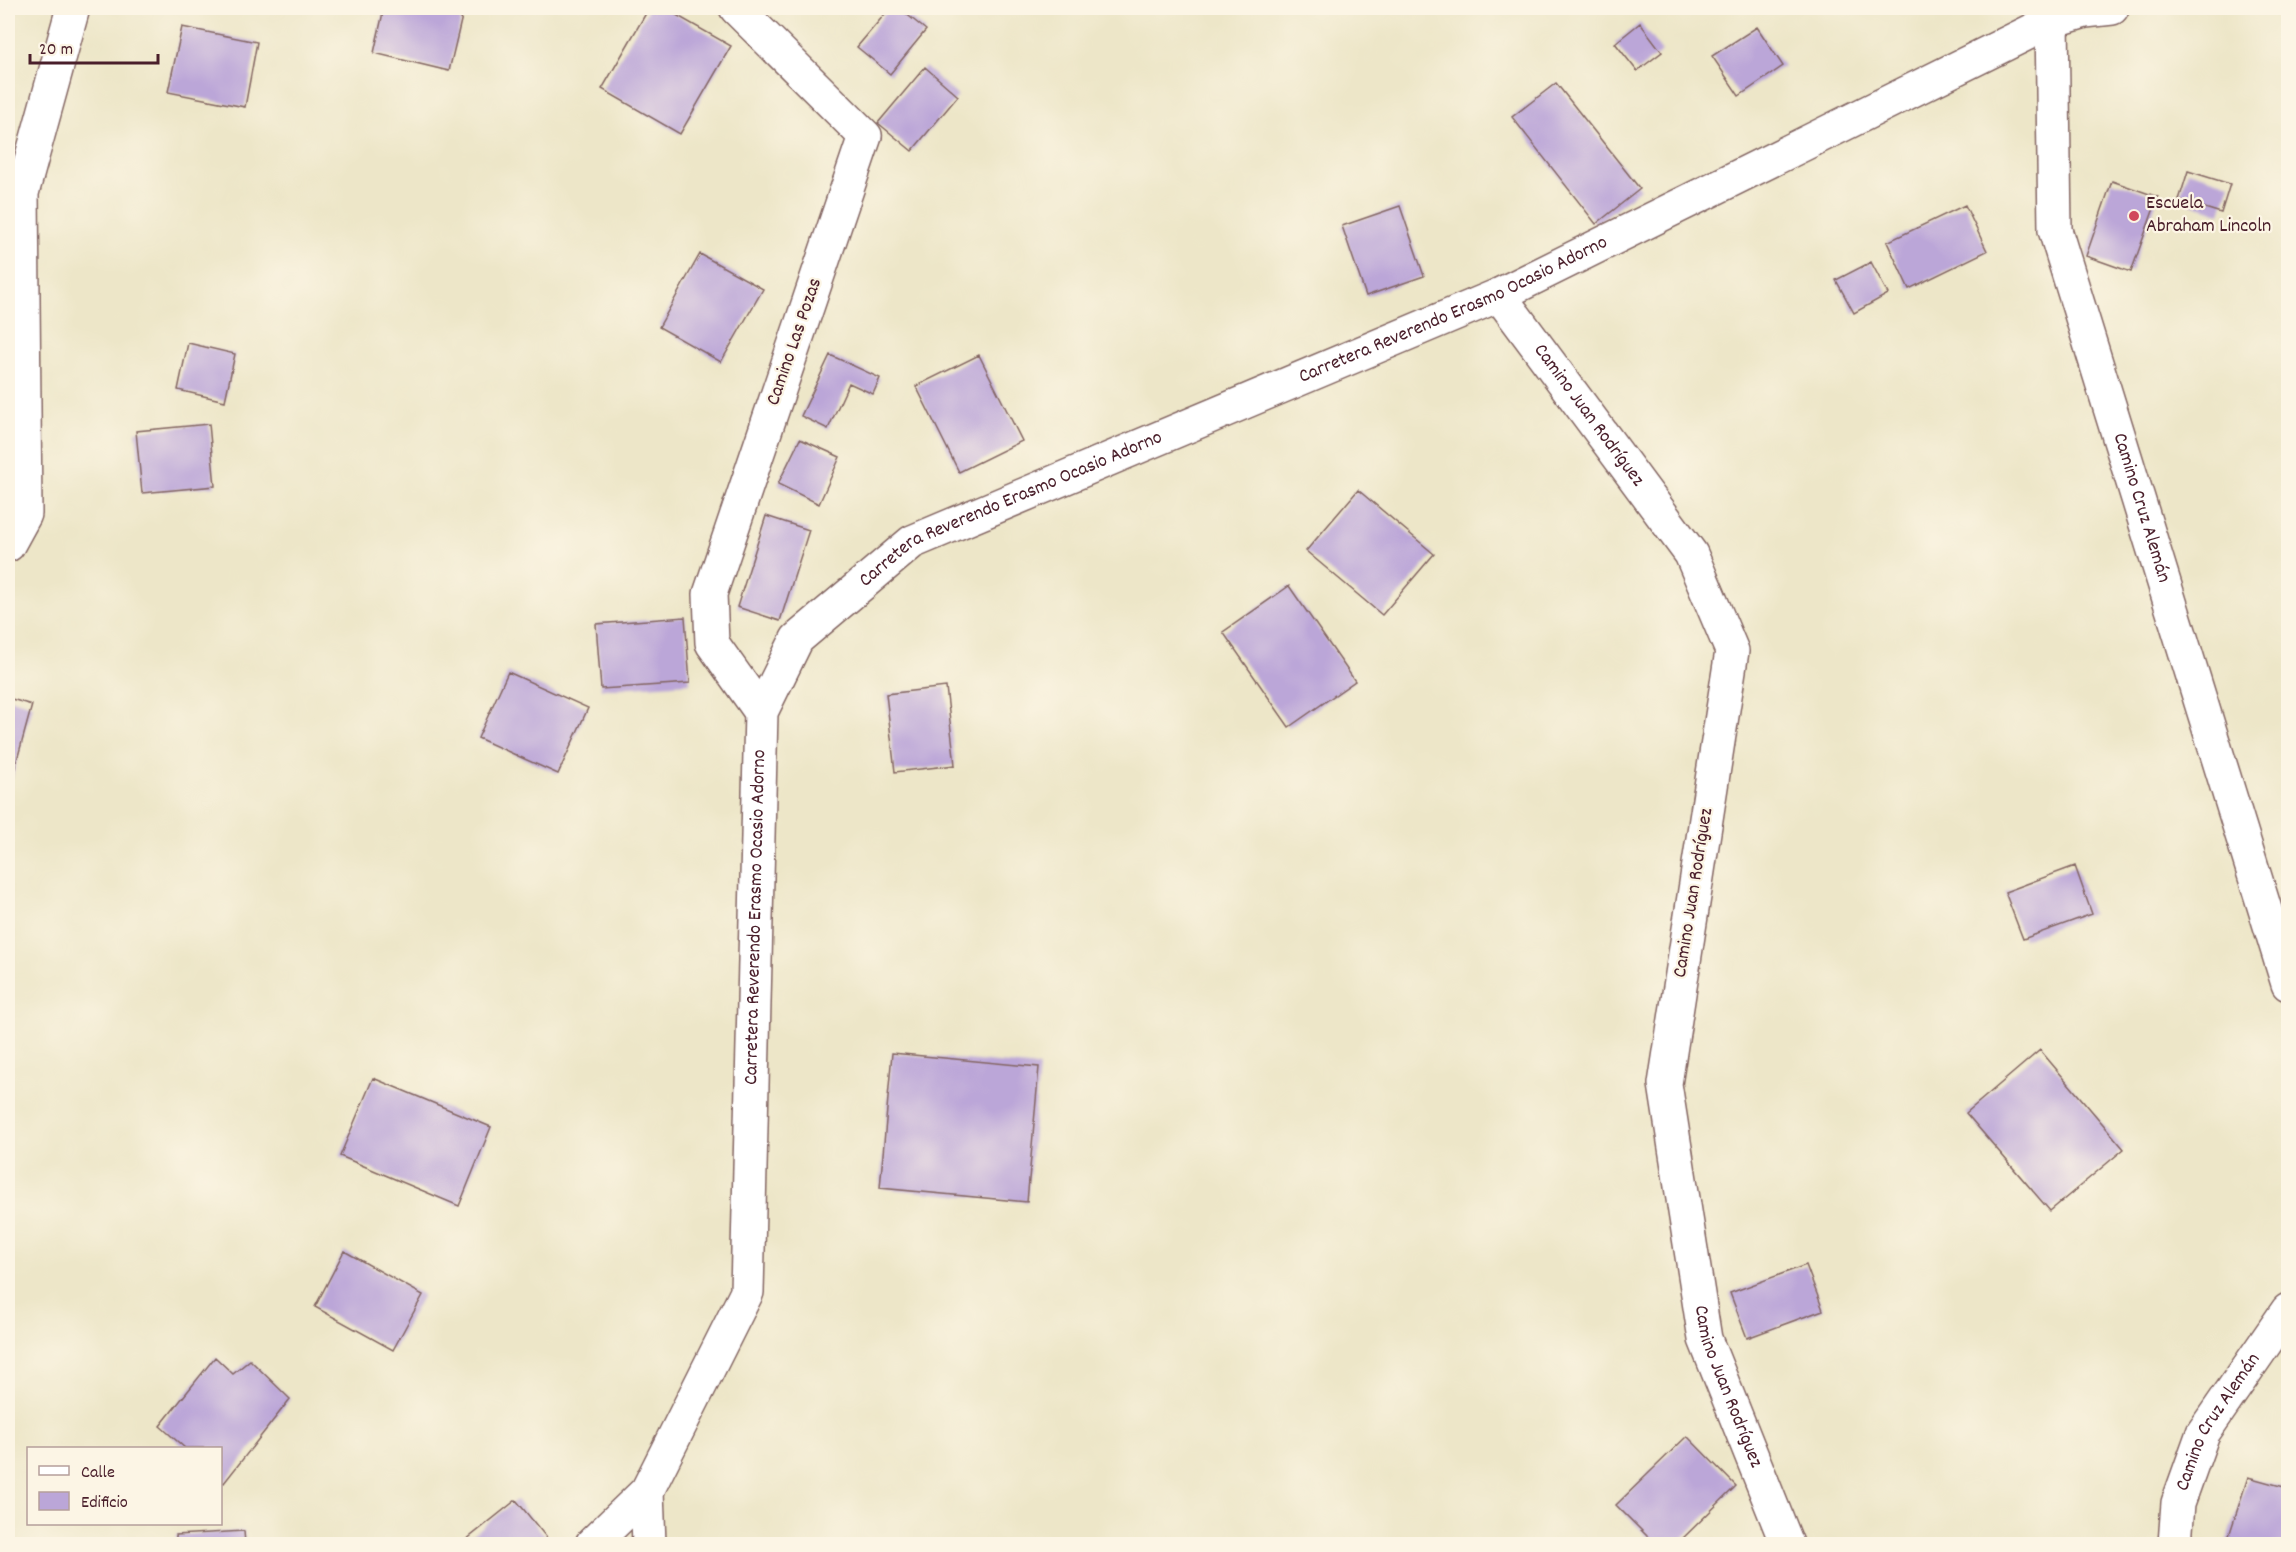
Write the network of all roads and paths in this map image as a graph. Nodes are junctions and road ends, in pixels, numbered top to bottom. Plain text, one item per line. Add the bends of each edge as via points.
1 (73, 8) edge
2 (736, 8) edge
3 (2093, 9) edge
4 (2052, 21) junction
5 (1498, 295) junction
6 (8, 545) edge
7 (760, 712) junction
8 (2289, 984) edge
9 (2289, 1310) edge
10 (647, 1491) junction
11 (592, 1545) edge
12 (649, 1545) edge
13 (1787, 1545) edge
14 (2175, 1545) edge

1 - 6 street via 22,193 26,514
2 - 7 street, Camino Las Pozas via 865,136 710,594 712,643
3 - 4 street, Carretera Reverendo Erasmo Ocasio Adorno
4 - 5 street, Carretera Reverendo Erasmo Ocasio Adorno
4 - 8 street, Camino Cruz Alemán via 2055,230
5 - 7 street, Carretera Reverendo Erasmo Ocasio Adorno via 912,542 797,639
5 - 13 street, Camino Juan Rodríguez via 1691,554 1732,651 1665,1084 1705,1340
7 - 10 street, Carretera Reverendo Erasmo Ocasio Adorno via 747,1292
9 - 14 street, Camino Cruz Alemán via 2203,1433 2178,1503
10 - 11 street, Carretera Reverendo Erasmo Ocasio Adorno
10 - 12 street

